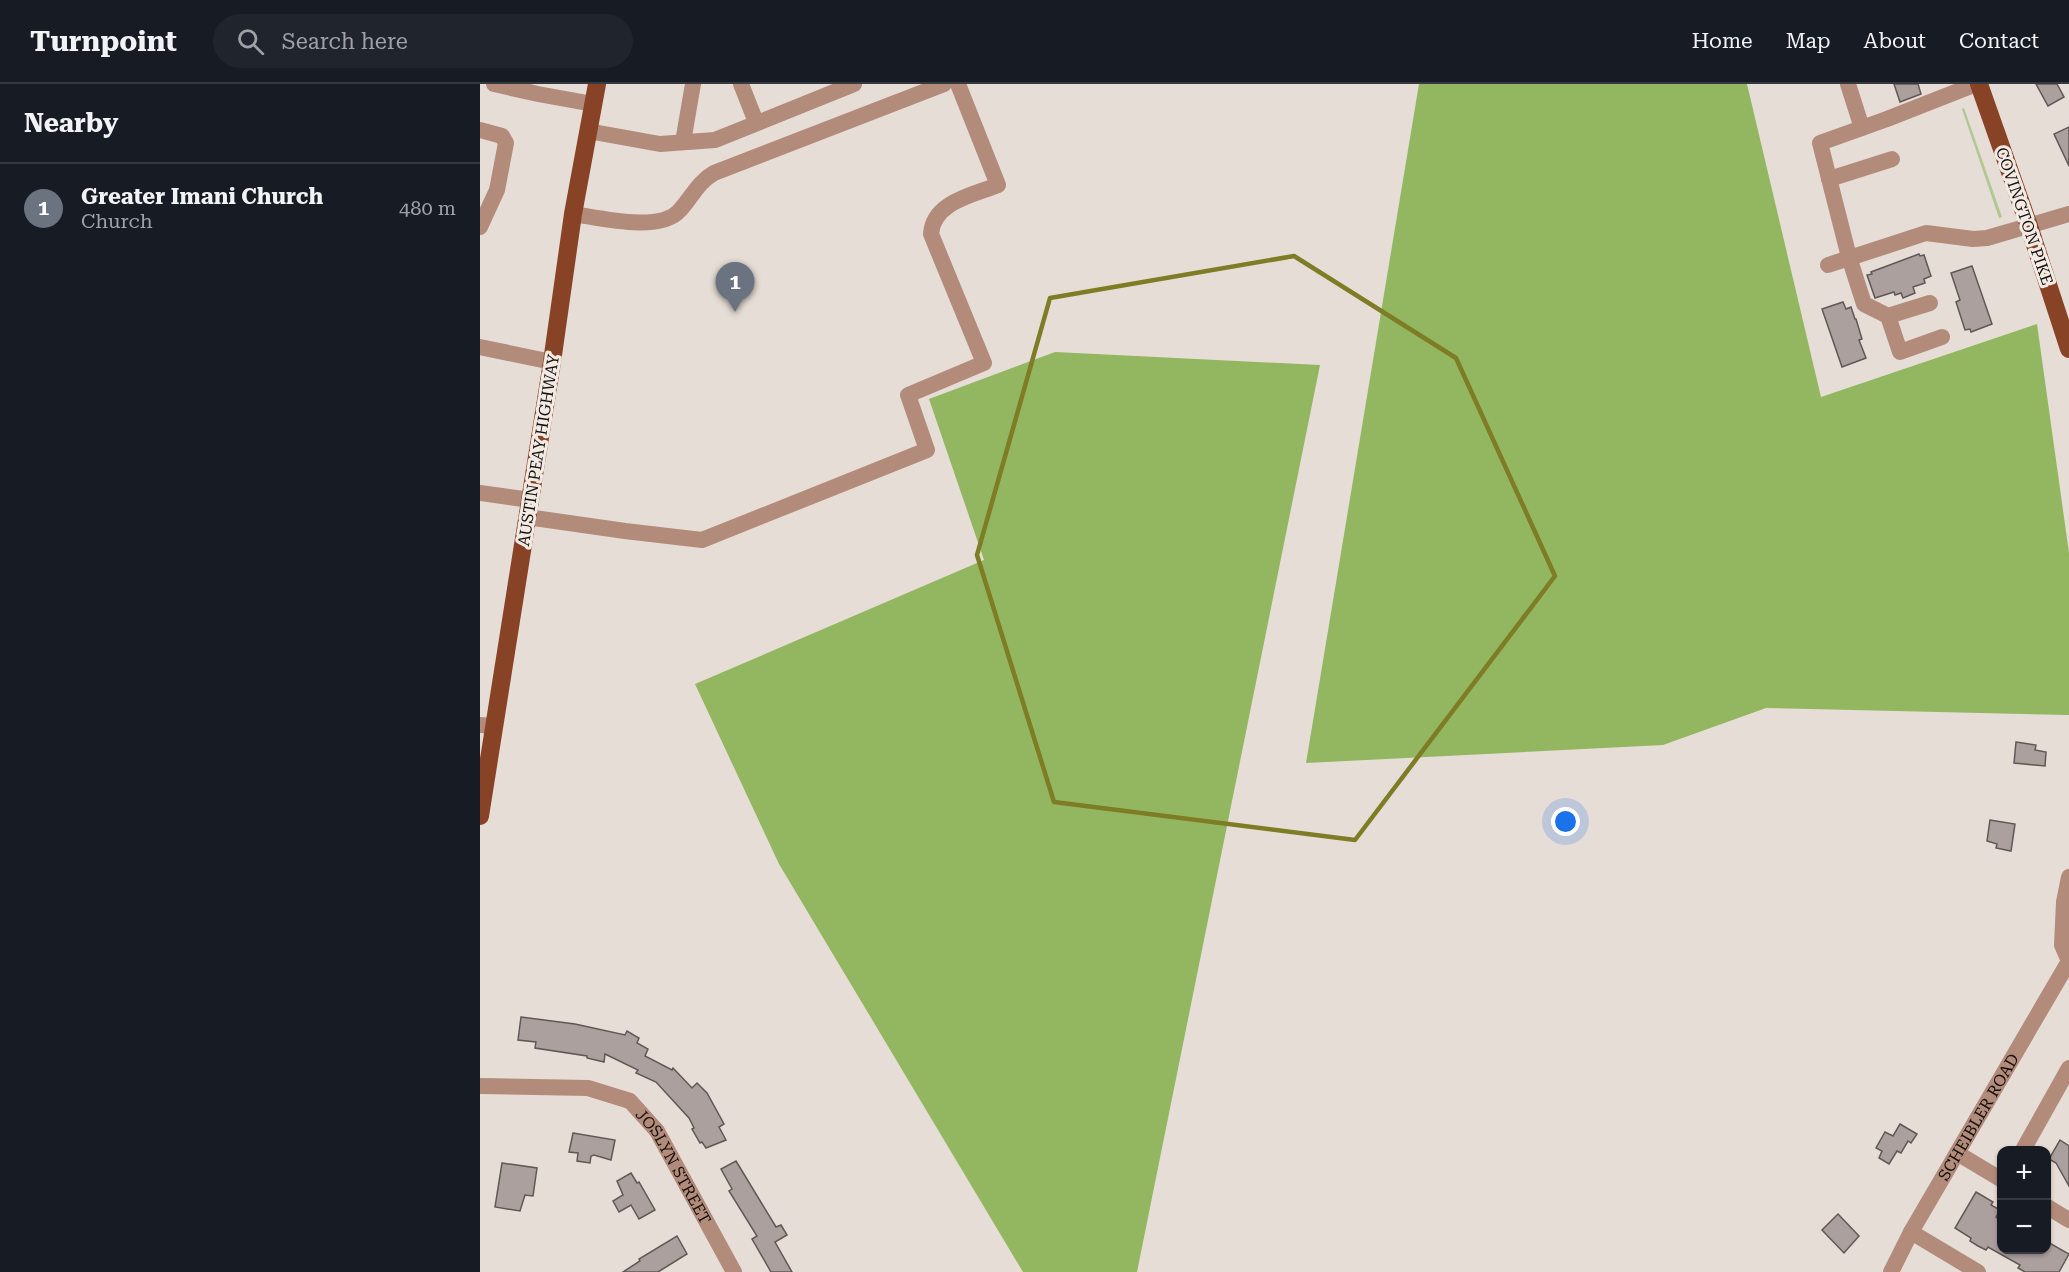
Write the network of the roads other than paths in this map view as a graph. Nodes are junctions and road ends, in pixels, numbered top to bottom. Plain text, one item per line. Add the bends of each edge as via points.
1 (494, 84) edge
2 (597, 84) edge
3 (693, 84) edge
4 (741, 84) edge
5 (854, 84) edge
6 (944, 84) edge
7 (958, 84) edge
8 (1848, 84) edge
9 (1977, 84) edge
10 (593, 104) junction
11 (756, 122) junction
12 (1862, 128) junction
13 (480, 130) edge
14 (588, 131) junction
15 (683, 142) junction
16 (1892, 159) dead end
17 (1829, 179) junction
18 (573, 214) junction
19 (2069, 214) edge
20 (2029, 226) junction
21 (480, 227) edge
22 (1849, 257) junction
23 (1828, 265) dead end
24 (1930, 303) dead end
25 (1888, 316) junction
26 (1942, 337) dead end
27 (480, 347) edge
28 (2069, 349) edge
29 (552, 362) junction
30 (480, 493) edge
31 (528, 509) junction
32 (487, 726) edge
33 (480, 816) edge
34 (2069, 877) edge
35 (2069, 961) edge
36 (2069, 1068) edge
37 (480, 1086) edge
38 (2025, 1146) edge
39 (1957, 1153) junction
40 (1997, 1178) edge
41 (2051, 1209) edge
42 (2069, 1220) edge
43 (1911, 1232) junction
44 (734, 1272) edge
45 (1890, 1272) edge
46 (1978, 1272) edge

1 - 10 street
2 - 10 main road, AUSTIN PEAY HIGHWAY
3 - 15 street
4 - 11 street
5 - 11 street
6 - 18 street via 714,173 668,220 639,222
7 - 31 street via 998,185 941,210 934,217 931,234 984,363 908,394 927,450 702,540 626,531
8 - 12 street
9 - 12 street
9 - 20 main road, COVINGTON PIKE
10 - 14 main road, AUSTIN PEAY HIGHWAY
11 - 15 street via 715,140
12 - 17 street via 1820,143
13 - 21 street via 502,136 506,143 497,190
14 - 15 street via 660,144
14 - 18 main road, AUSTIN PEAY HIGHWAY
16 - 17 street
17 - 22 street
18 - 29 main road, AUSTIN PEAY HIGHWAY
19 - 20 street
20 - 22 street via 1973,239 1926,232
20 - 28 main road, COVINGTON PIKE
22 - 23 street
22 - 25 street via 1864,304
24 - 25 street
25 - 26 street via 1900,352
27 - 29 street
29 - 31 main road, AUSTIN PEAY HIGHWAY
30 - 31 street
31 - 32 main road, AUSTIN PEAY HIGHWAY
32 - 33 main road, AUSTIN PEAY HIGHWAY
34 - 35 street, SCHEIBLER ROAD via 2062,945
35 - 39 street, SCHEIBLER ROAD
36 - 38 street
37 - 44 street, JOSLYN STREET via 588,1088 630,1101 657,1131
39 - 40 street
39 - 43 street, SCHEIBLER ROAD
41 - 42 street
43 - 45 street, SCHEIBLER ROAD
43 - 46 street

